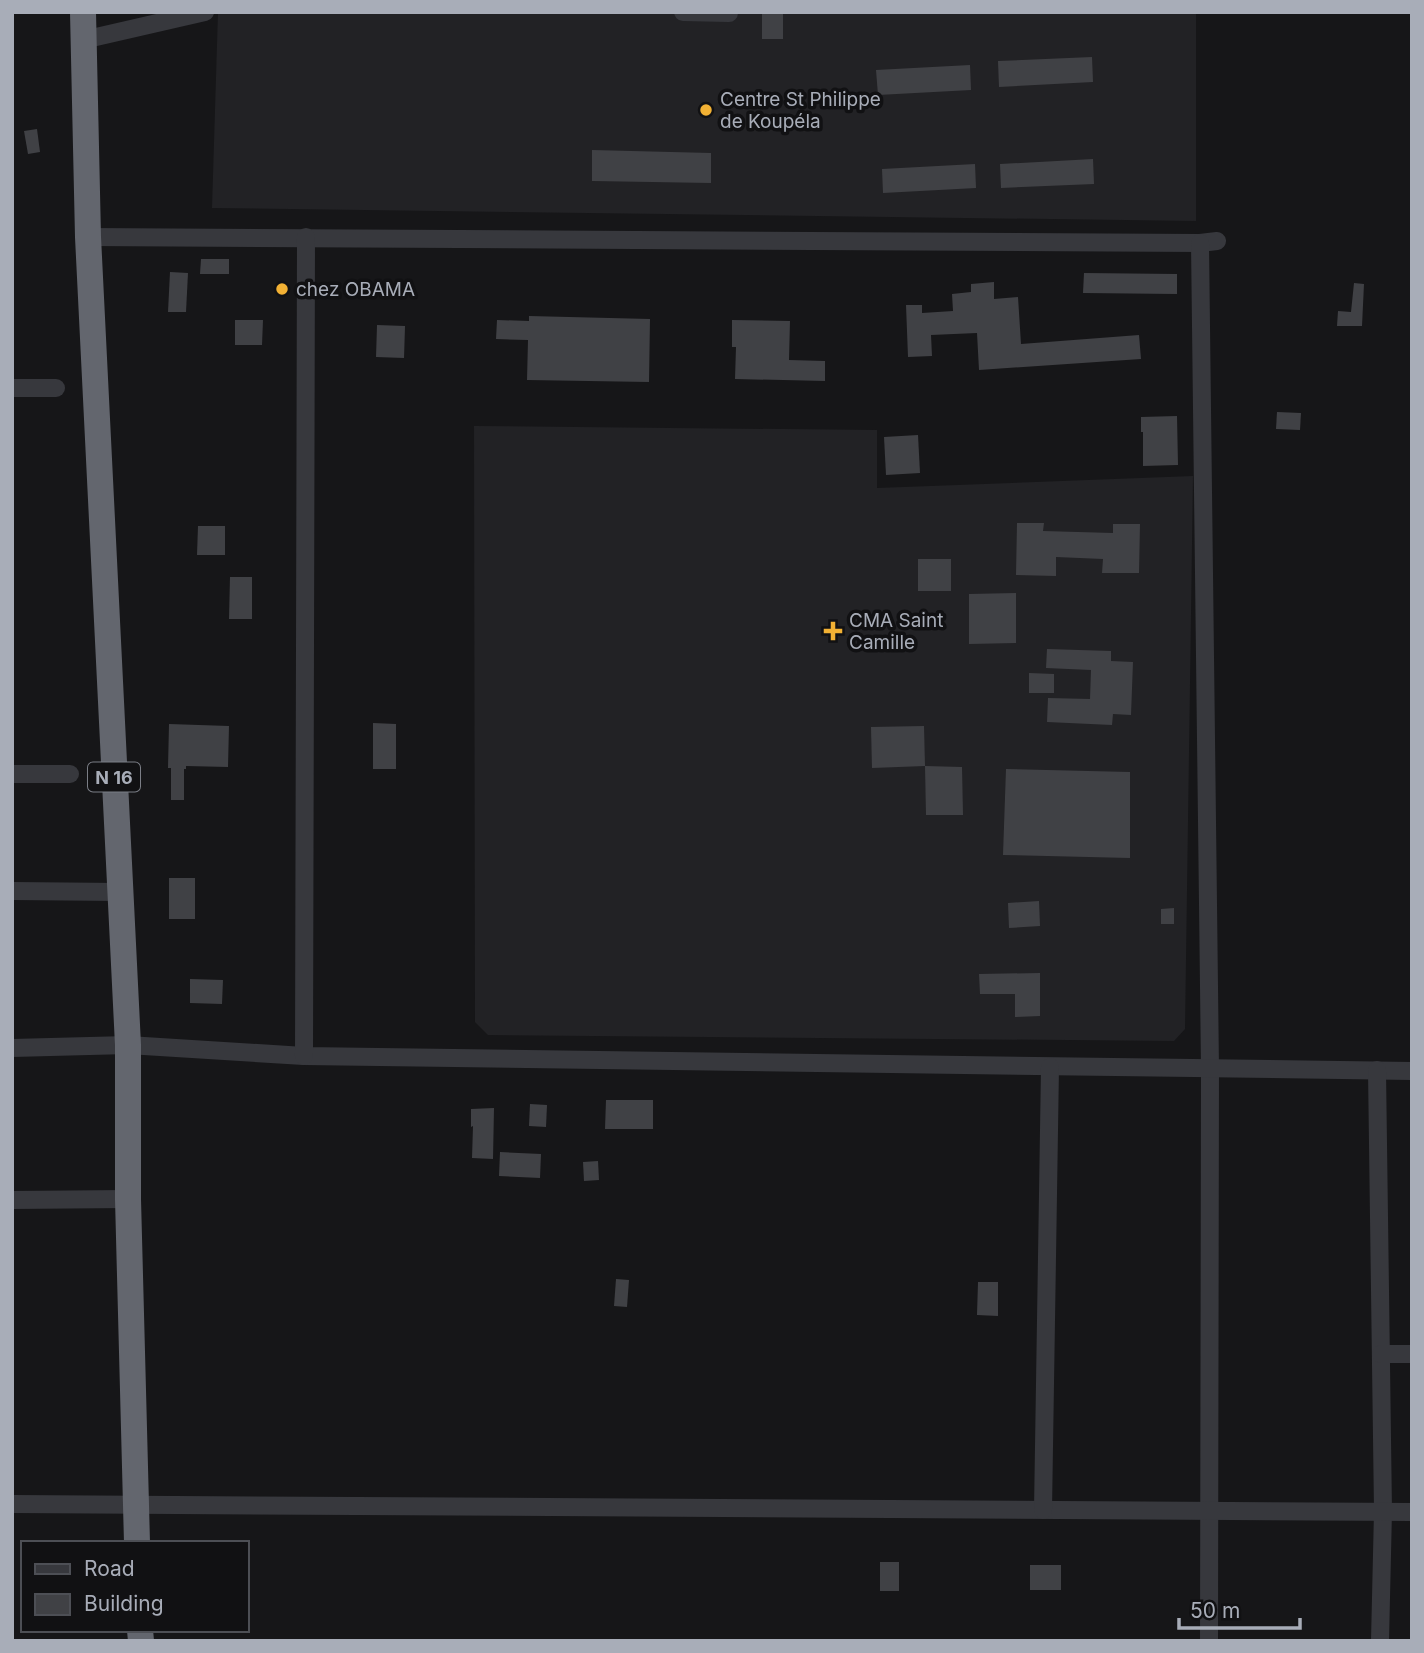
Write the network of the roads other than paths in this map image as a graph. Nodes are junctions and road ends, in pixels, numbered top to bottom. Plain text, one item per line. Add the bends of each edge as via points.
1 (83, 12) edge
2 (205, 12) edge
3 (683, 12) edge
4 (729, 13) edge
5 (83, 40) junction
6 (88, 237) junction
7 (306, 237) junction
8 (12, 388) edge
9 (55, 388) dead end
10 (12, 774) edge
11 (70, 774) dead end
12 (12, 891) edge
13 (120, 892) junction
14 (128, 1045) junction
15 (12, 1048) edge
16 (304, 1056) junction
17 (1050, 1067) junction
18 (1210, 1069) junction
19 (1377, 1070) junction
20 (1412, 1071) edge
21 (128, 1199) junction
22 (12, 1200) edge
23 (1381, 1354) junction
24 (1412, 1354) edge
25 (12, 1504) edge
26 (136, 1504) junction
27 (1043, 1510) junction
28 (1210, 1511) junction
29 (1383, 1511) junction
30 (1412, 1512) edge
31 (137, 1541) edge
32 (1209, 1641) edge
33 (1380, 1641) edge

1 - 5 highway, N 16
2 - 5 street
3 - 4 street
5 - 6 highway, N 16
6 - 7 street
6 - 13 highway, N 16
7 - 16 street
7 - 18 street via 1209,242
8 - 9 street
10 - 11 street
12 - 13 street
13 - 14 highway, N 16
14 - 15 street
14 - 16 street
14 - 21 highway, N 16
16 - 17 street
17 - 18 street
17 - 27 street
18 - 19 street
18 - 28 street
19 - 20 street
19 - 23 street
21 - 22 street
21 - 26 highway, N 16
23 - 24 street
23 - 29 street
25 - 26 street
26 - 27 street
26 - 31 highway, N 16
27 - 28 street
28 - 29 street
28 - 32 street
29 - 30 street
29 - 33 street

